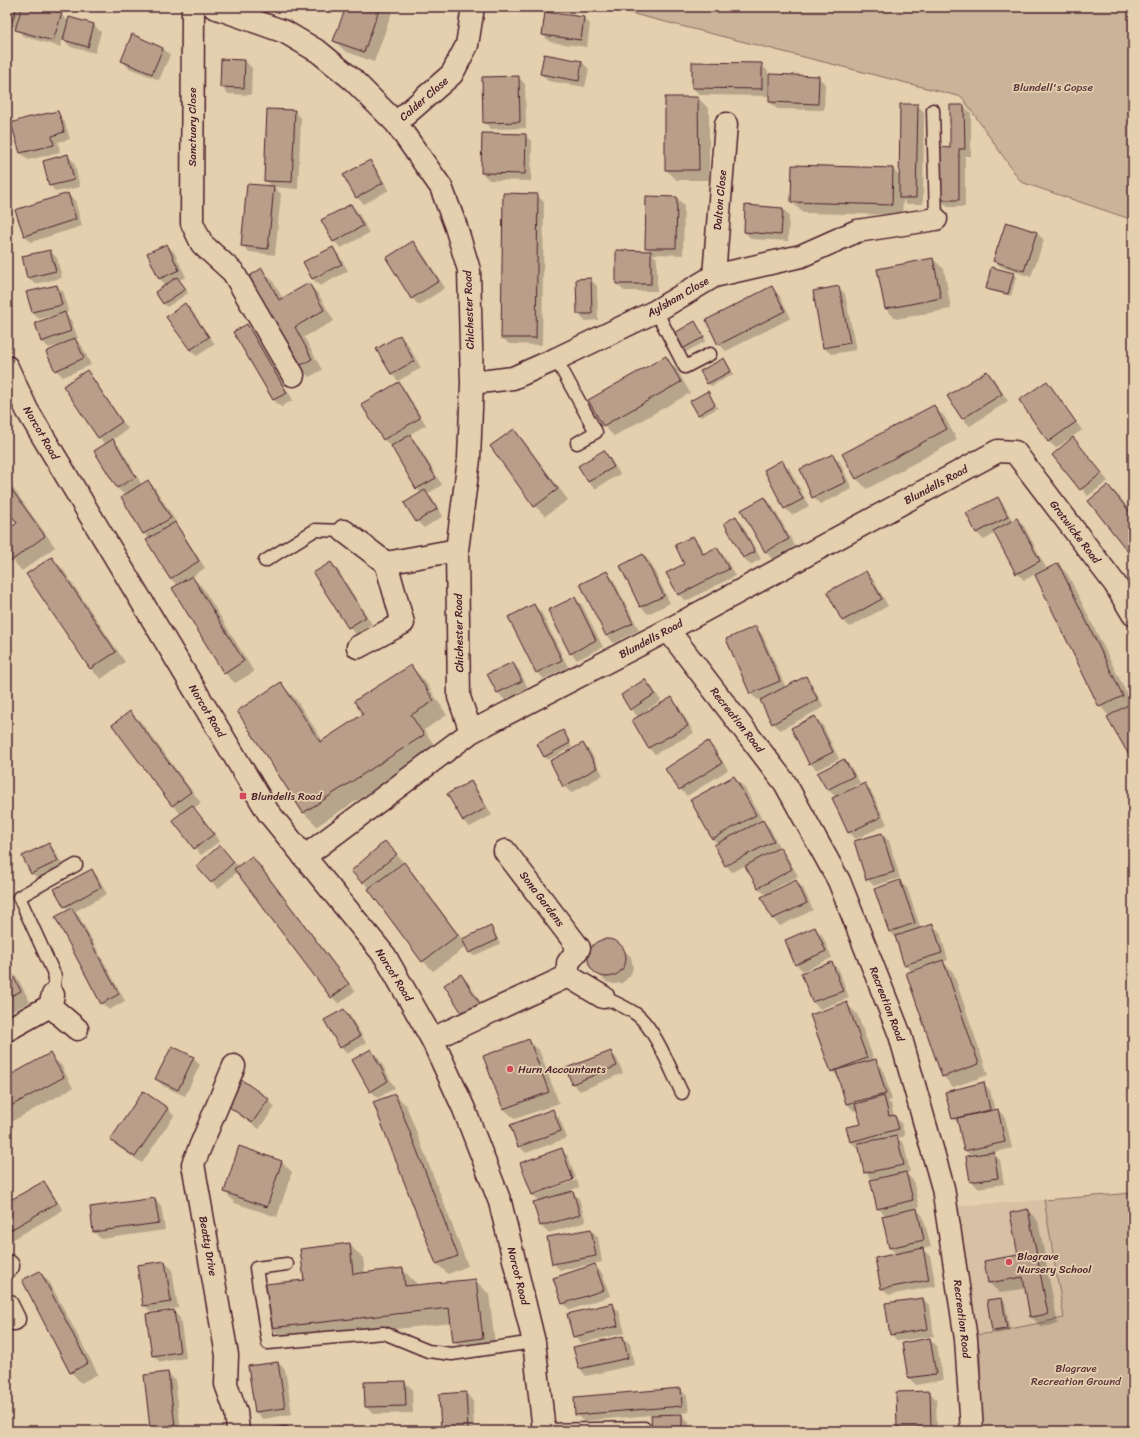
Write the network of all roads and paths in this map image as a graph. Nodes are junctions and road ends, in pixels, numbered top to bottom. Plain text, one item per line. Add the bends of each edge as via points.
1 (193, 7) edge
2 (214, 7) edge
3 (473, 7) edge
4 (933, 110) dead end
5 (396, 123) junction
6 (726, 124) dead end
7 (936, 219) joint
8 (714, 276) junction
9 (656, 311) junction
10 (710, 354) dead end
11 (556, 359) junction
12 (7, 367) edge
13 (293, 375) dead end
14 (472, 383) junction
15 (577, 443) dead end
16 (1015, 452) joint
17 (344, 531) joint
18 (458, 550) junction
19 (265, 561) dead end
20 (386, 563) junction
21 (1133, 614) edge
22 (668, 630) junction
23 (358, 647) dead end
24 (471, 732) junction
25 (505, 851) dead end
26 (304, 857) junction
27 (76, 865) dead end
28 (568, 976) junction
29 (603, 997) joint
30 (51, 1001) junction
31 (77, 1029) dead end
32 (7, 1030) edge
33 (432, 1039) junction
34 (234, 1066) dead end
35 (682, 1093) dead end
36 (287, 1264) dead end
37 (534, 1342) junction
38 (238, 1431) edge
39 (544, 1431) edge
40 (645, 1431) edge
41 (972, 1431) edge

1 - 13 street, Sanctuary Close via 192,223 202,244 233,272
2 - 5 street, Chichester Road via 285,32 318,52 352,79
3 - 5 street, Calder Close via 467,45 452,74
4 - 7 lane
5 - 14 street, Chichester Road via 442,187 469,270
6 - 8 street, Dalton Close
7 - 8 street, Aylsham Close via 857,231 801,256
8 - 9 street, Aylsham Close
9 - 10 lane via 685,367
9 - 11 street, Aylsham Close
11 - 14 street, Aylsham Close via 513,378
11 - 15 lane via 596,432
12 - 26 street, Norcot Road via 26,410 256,793
14 - 18 street, Chichester Road via 469,459
16 - 21 street, Gratwicke Road via 1115,584
16 - 22 street, Blundells Road via 998,451
17 - 19 lane via 314,530
17 - 20 street
18 - 20 street
18 - 24 street, Chichester Road via 459,697
20 - 23 street via 403,623
22 - 24 street, Blundells Road
22 - 41 street, Recreation Road via 785,783 839,881 900,1034 943,1188 966,1339
24 - 26 street, Blundells Road
25 - 28 street, Sona Gardens via 579,948 568,963
26 - 33 street, Norcot Road via 385,956
27 - 30 lane via 19,897 55,976
28 - 29 street
28 - 33 street
29 - 35 lane via 637,1014 647,1025
30 - 31 street
30 - 32 street
33 - 37 street, Norcot Road via 464,1109 500,1202
34 - 38 street, Beatty Drive via 193,1164 227,1355 226,1384 236,1412
36 - 37 lane via 256,1268 268,1342 384,1333 428,1351 452,1354
37 - 39 street, Norcot Road
39 - 40 lane via 644,1428

